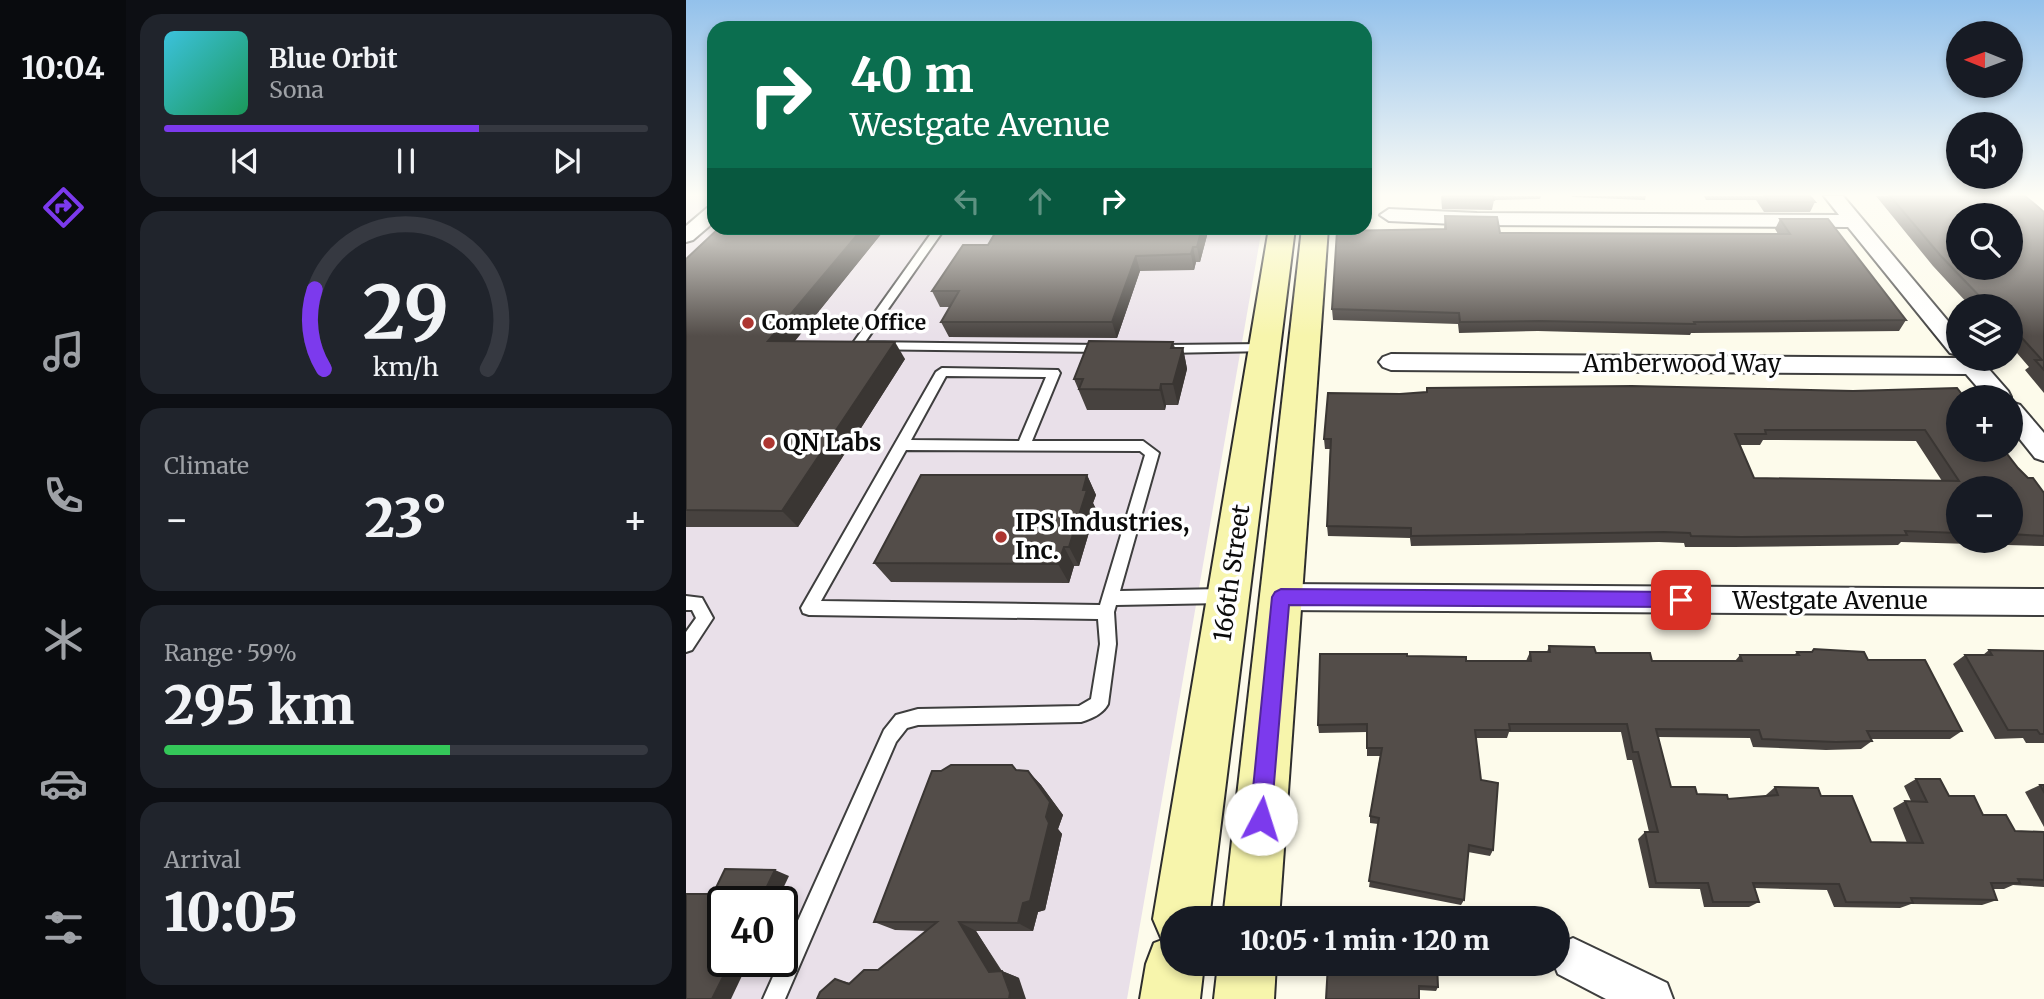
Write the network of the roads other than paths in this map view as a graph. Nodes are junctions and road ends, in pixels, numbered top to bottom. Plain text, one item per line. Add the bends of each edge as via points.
1 (930, 243) edge
2 (1280, 243) edge
3 (1314, 243) edge
4 (1871, 243) edge
5 (1946, 334) edge
6 (1265, 348) junction
7 (1116, 349) edge
8 (1157, 349) edge
9 (1946, 358) edge
10 (1391, 362) dead end
11 (1977, 371) edge
12 (1989, 385) edge
13 (2023, 426) edge
14 (902, 445) junction
15 (1023, 446) junction
16 (2044, 451) edge
17 (1228, 596) junction
18 (1281, 597) junction
19 (2044, 602) edge
20 (686, 603) edge
21 (1108, 605) junction
22 (686, 645) edge
23 (1183, 906) edge
24 (1252, 906) edge
25 (1573, 960) dead end
26 (1173, 976) edge
27 (1246, 976) edge
28 (774, 999) edge
29 (1170, 999) edge
30 (1244, 999) edge
31 (1651, 999) edge

1 - 7 lane via 857,346
2 - 6 street, 166th Street
3 - 18 street, 166th Street
4 - 5 street
6 - 8 lane
6 - 17 street, 166th Street
9 - 10 street, Amberwood Way
11 - 12 street
13 - 16 street
14 - 15 lane
14 - 15 lane via 943,372 1054,373
14 - 21 lane via 808,608
15 - 21 lane via 1143,446 1152,453
17 - 18 street
17 - 21 lane
17 - 23 street, 166th Street
18 - 19 street, Westgate Avenue
18 - 24 street, 166th Street
20 - 22 lane via 696,603 705,618
21 - 28 lane via 1108,644 1099,704 1081,714 902,721 890,736
25 - 31 street
26 - 29 street
27 - 30 street

